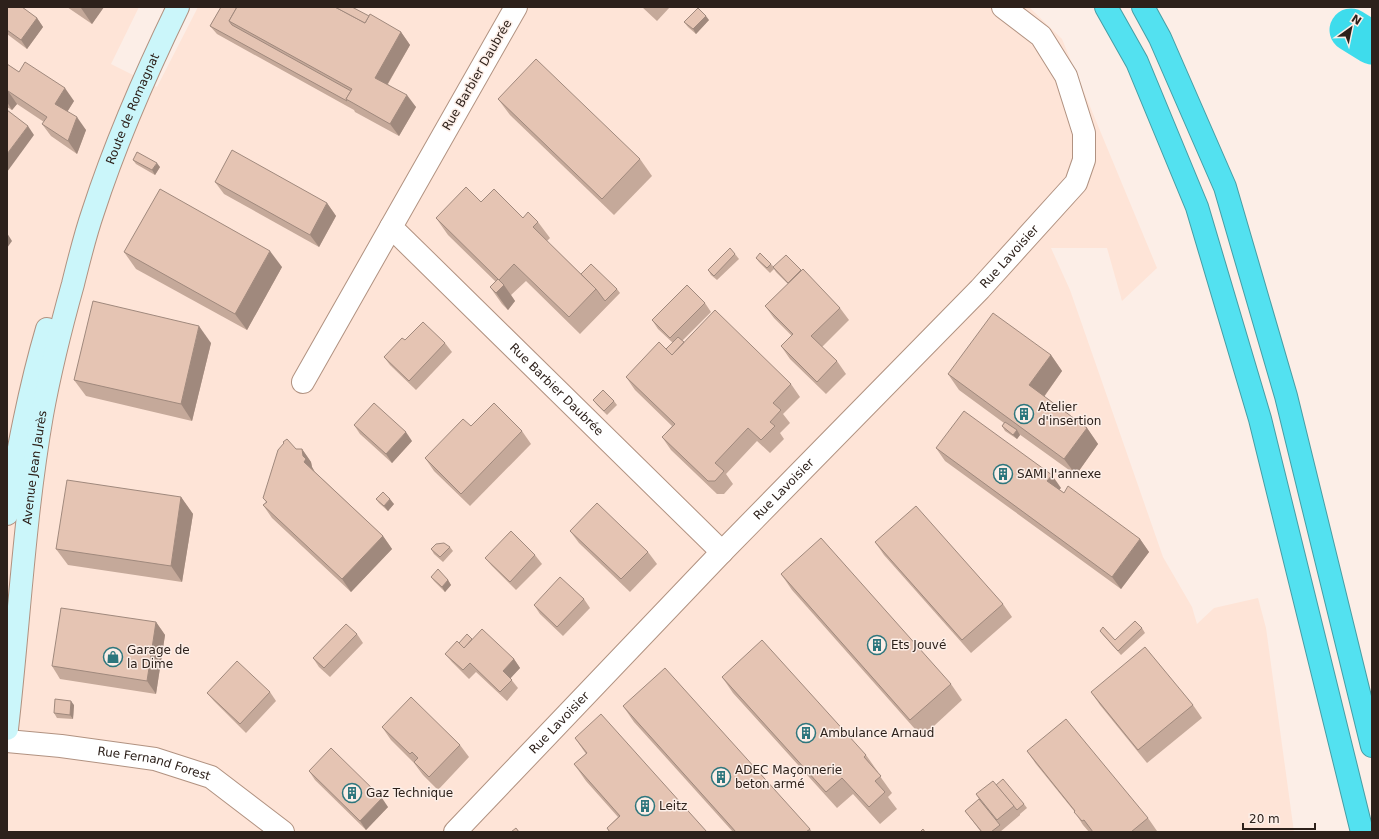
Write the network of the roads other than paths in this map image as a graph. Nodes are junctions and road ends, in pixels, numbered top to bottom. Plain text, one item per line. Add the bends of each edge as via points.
1 (164, 7) edge
2 (178, 7) edge
3 (516, 7) edge
4 (1003, 7) edge
5 (1106, 7) edge
6 (1144, 7) edge
7 (87, 210) junction
8 (391, 227) junction
9 (304, 382) dead end
10 (7, 514) edge
11 (722, 552) junction
12 (7, 729) edge
13 (7, 741) edge
14 (1372, 746) edge
15 (283, 832) edge
16 (455, 832) edge
17 (1362, 832) edge

1 - 7 main road, Route de Romagnat via 144,48 103,149
2 - 7 main road, Route de Romagnat via 152,59 113,155
3 - 8 street, Rue Barbier Daubrée
4 - 11 street, Rue Lavoisier via 1041,36 1066,76 1084,133 1084,160 1076,183 980,289
5 - 17 highway via 1137,62 1197,208 1260,418
6 - 14 highway via 1225,186 1286,396
7 - 10 main road, Avenue Jean Jaurès via 35,370
7 - 12 main road, Avenue Jean Jaurès via 42,415 24,548
8 - 9 street, Rue Barbier Daubrée
8 - 11 street, Rue Barbier Daubrée
11 - 16 street, Rue Lavoisier
13 - 15 street, Rue Fernand Forest via 155,759 211,777

